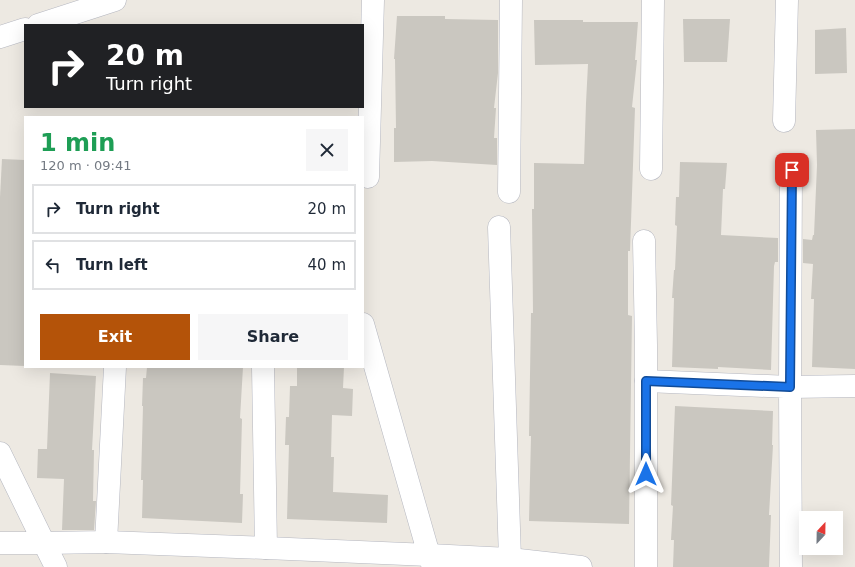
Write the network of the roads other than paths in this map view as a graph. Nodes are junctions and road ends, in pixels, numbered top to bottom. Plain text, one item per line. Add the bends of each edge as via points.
1 (115, 0) edge
2 (374, 0) edge
3 (511, 0) edge
4 (653, 0) edge
5 (787, 0) edge
6 (41, 24) edge
7 (24, 29) edge
8 (0, 37) edge
9 (784, 121) dead end
10 (651, 169) dead end
11 (792, 170) dead end
12 (368, 177) dead end
13 (509, 192) dead end
14 (499, 227) dead end
15 (644, 241) dead end
16 (364, 327) edge
17 (115, 368) edge
18 (263, 368) edge
19 (646, 381) junction
20 (855, 386) edge
21 (790, 387) junction
22 (0, 453) edge
23 (106, 542) junction
24 (0, 543) edge
25 (44, 543) junction
26 (266, 548) junction
27 (510, 559) junction
28 (431, 561) edge
29 (56, 567) edge
30 (581, 567) edge
31 (646, 567) edge
32 (791, 567) edge

1 - 6 street
2 - 12 street
3 - 13 street
4 - 10 street
5 - 9 street
7 - 8 street
11 - 21 street
14 - 27 street
15 - 19 street
16 - 28 street
17 - 23 street
18 - 26 street
19 - 21 street
19 - 31 street
20 - 21 street
21 - 32 street
22 - 25 street
23 - 25 street
23 - 26 street
24 - 25 street
25 - 29 street
26 - 28 street
27 - 28 street
27 - 30 street

